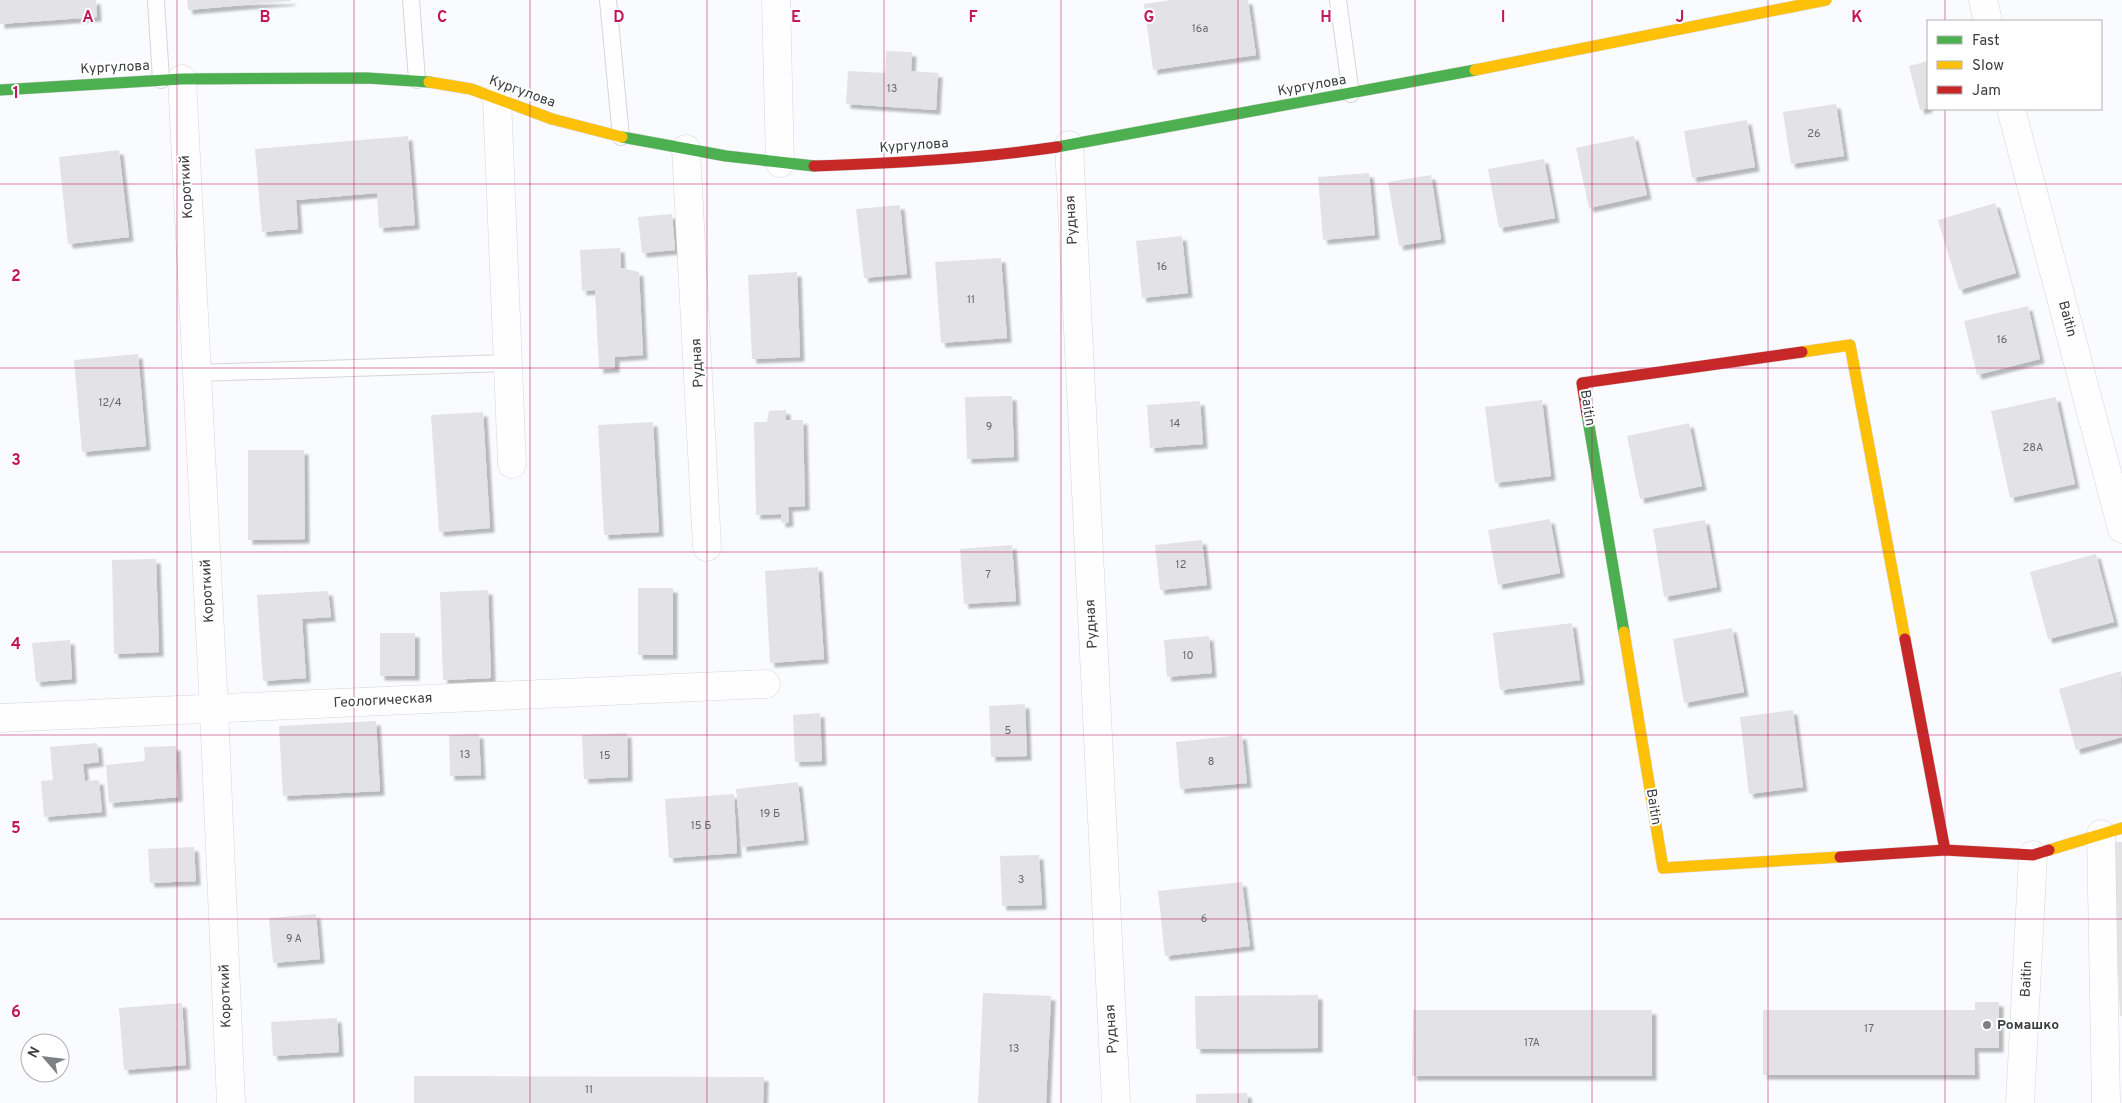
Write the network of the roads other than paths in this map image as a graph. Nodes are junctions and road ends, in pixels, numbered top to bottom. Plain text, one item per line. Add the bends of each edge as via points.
1 (156, 0) edge
2 (411, 0) edge
3 (608, 0) edge
4 (776, 0) edge
5 (1338, 0) edge
6 (1826, 0) edge
7 (1983, 0) edge
8 (1988, 20) edge
9 (172, 80) junction
10 (417, 80) junction
11 (0, 90) edge
12 (1351, 94) junction
13 (497, 98) junction
14 (2012, 110) edge
15 (621, 137) junction
16 (1068, 146) junction
17 (686, 149) junction
18 (780, 163) junction
19 (507, 363) junction
20 (197, 373) junction
21 (512, 464) dead end
22 (2122, 529) edge
23 (708, 547) dead end
24 (766, 684) dead end
25 (214, 709) junction
26 (0, 718) edge
27 (2111, 831) edge
28 (1945, 850) junction
29 (2034, 855) junction
30 (231, 1103) edge
31 (1116, 1103) edge
32 (2020, 1103) edge
33 (2106, 1103) edge

1 - 9 lane
2 - 10 lane
3 - 15 lane
4 - 18 street
5 - 12 lane
6 - 12 street, Кургулова
7 - 8 street
9 - 10 street, Кургулова
9 - 11 street, Кургулова
9 - 20 street, Короткий
10 - 13 street, Кургулова via 471,89
12 - 16 street, Кургулова
13 - 15 street, Кургулова via 552,119
13 - 19 street
14 - 22 street, Baitin
15 - 17 street, Кургулова
16 - 18 street, Кургулова via 900,163 838,166
16 - 31 street, Рудная
17 - 18 street, Кургулова
17 - 23 street, Рудная
19 - 20 lane
19 - 21 street
20 - 25 street, Короткий
24 - 25 street, Геологическая
25 - 26 street, Геологическая
25 - 30 street, Короткий
27 - 29 street, Baitin
27 - 33 street
28 - 28 street, Baitin via 1850,345 1582,383 1663,868
28 - 29 street, Baitin
29 - 32 street, Baitin

